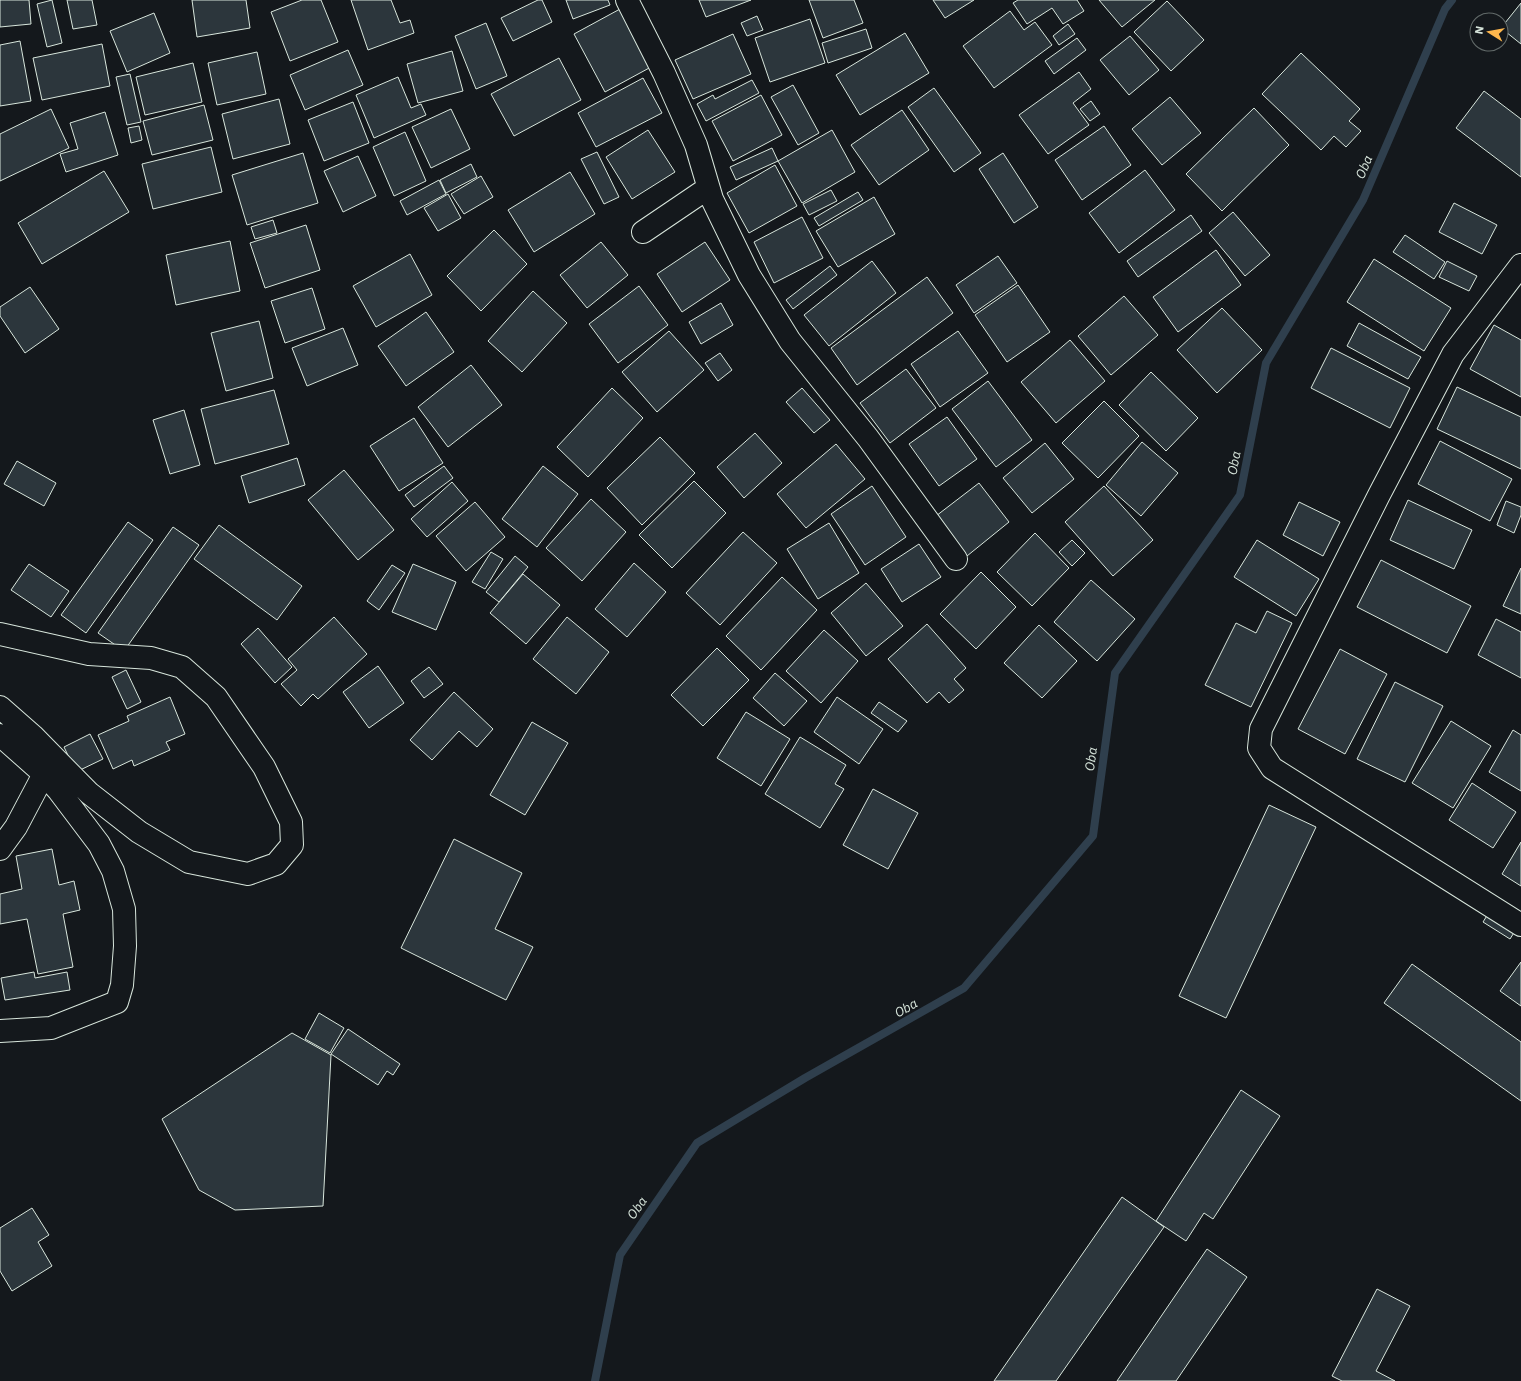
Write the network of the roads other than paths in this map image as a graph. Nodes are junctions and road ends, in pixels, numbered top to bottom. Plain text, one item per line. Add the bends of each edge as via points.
1 (627, 0) edge
2 (708, 188) junction
3 (643, 232) dead end
4 (1521, 265) edge
5 (956, 560) dead end
6 (0, 634) edge
7 (0, 707) edge
8 (0, 735) edge
9 (44, 774) junction
10 (0, 849) edge
11 (1521, 925) edge
12 (0, 1031) edge

1 - 2 street via 664,73 696,145
2 - 3 street
2 - 5 street via 749,274 790,341 868,438
4 - 11 street via 1453,354 1260,729 1259,748 1272,768
6 - 7 street via 89,654 151,658 182,666 216,697 264,767 292,822 292,845 276,864 248,874 189,862 139,832 89,793 33,736
8 - 9 street
9 - 10 street via 16,827
9 - 12 street via 99,844 113,870 124,909 122,984 117,1002 79,1018 51,1028

